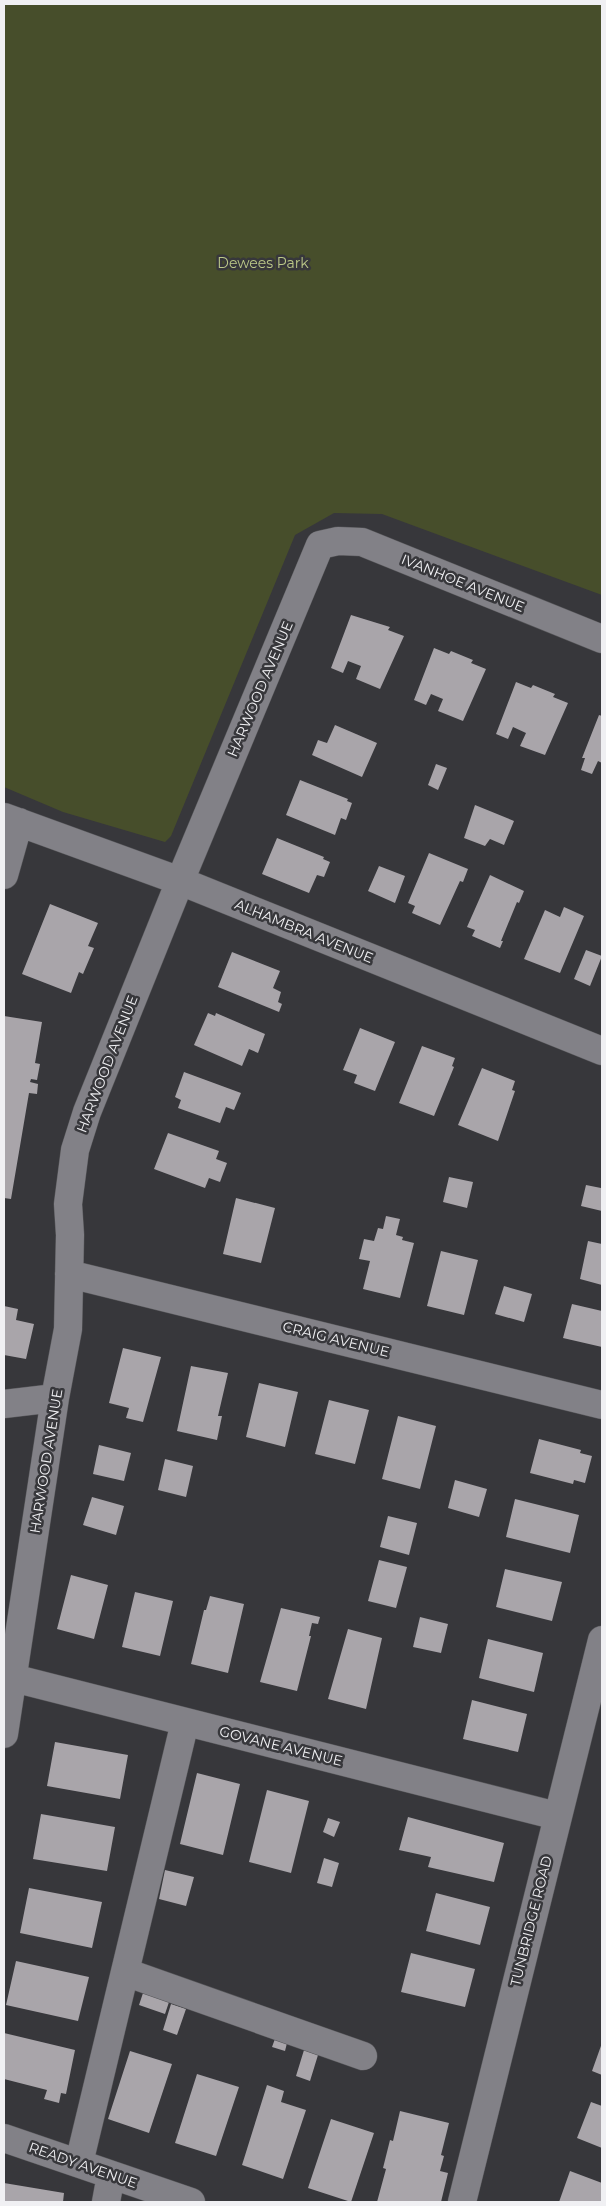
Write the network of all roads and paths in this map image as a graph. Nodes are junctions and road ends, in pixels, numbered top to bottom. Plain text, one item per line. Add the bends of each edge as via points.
1 (320, 545) joint
2 (602, 639) edge
3 (11, 820) edge
4 (4, 875) edge
5 (180, 881) junction
6 (602, 1052) edge
7 (69, 1274) junction
8 (55, 1398) junction
9 (4, 1404) edge
10 (602, 1405) edge
11 (602, 1640) edge
12 (8, 1679) edge
13 (185, 1722) junction
14 (4, 1734) edge
15 (557, 1816) junction
16 (125, 1972) junction
17 (362, 2056) dead end
18 (4, 2138) edge
19 (79, 2164) junction
20 (111, 2175) junction
21 (106, 2202) edge
22 (191, 2202) edge
23 (462, 2202) edge

1 - 2 street, IVANHOE AVENUE via 338,541 362,542
1 - 5 street, HARWOOD AVENUE
3 - 4 street
3 - 5 street, ALHAMBRA AVENUE
5 - 6 street, ALHAMBRA AVENUE
5 - 7 street, HARWOOD AVENUE via 87,1112 75,1150 68,1204
7 - 8 street, HARWOOD AVENUE via 68,1329
7 - 10 street, CRAIG AVENUE
8 - 9 street
8 - 12 street, HARWOOD AVENUE
11 - 15 street, TUNBRIDGE ROAD
12 - 13 street, GOVANE AVENUE
12 - 14 street, HARWOOD AVENUE
13 - 15 street, GOVANE AVENUE
13 - 16 street
15 - 23 street, TUNBRIDGE ROAD
16 - 17 street
16 - 19 street
18 - 19 street, READY AVENUE
19 - 20 street, READY AVENUE
20 - 21 street
20 - 22 street, READY AVENUE

